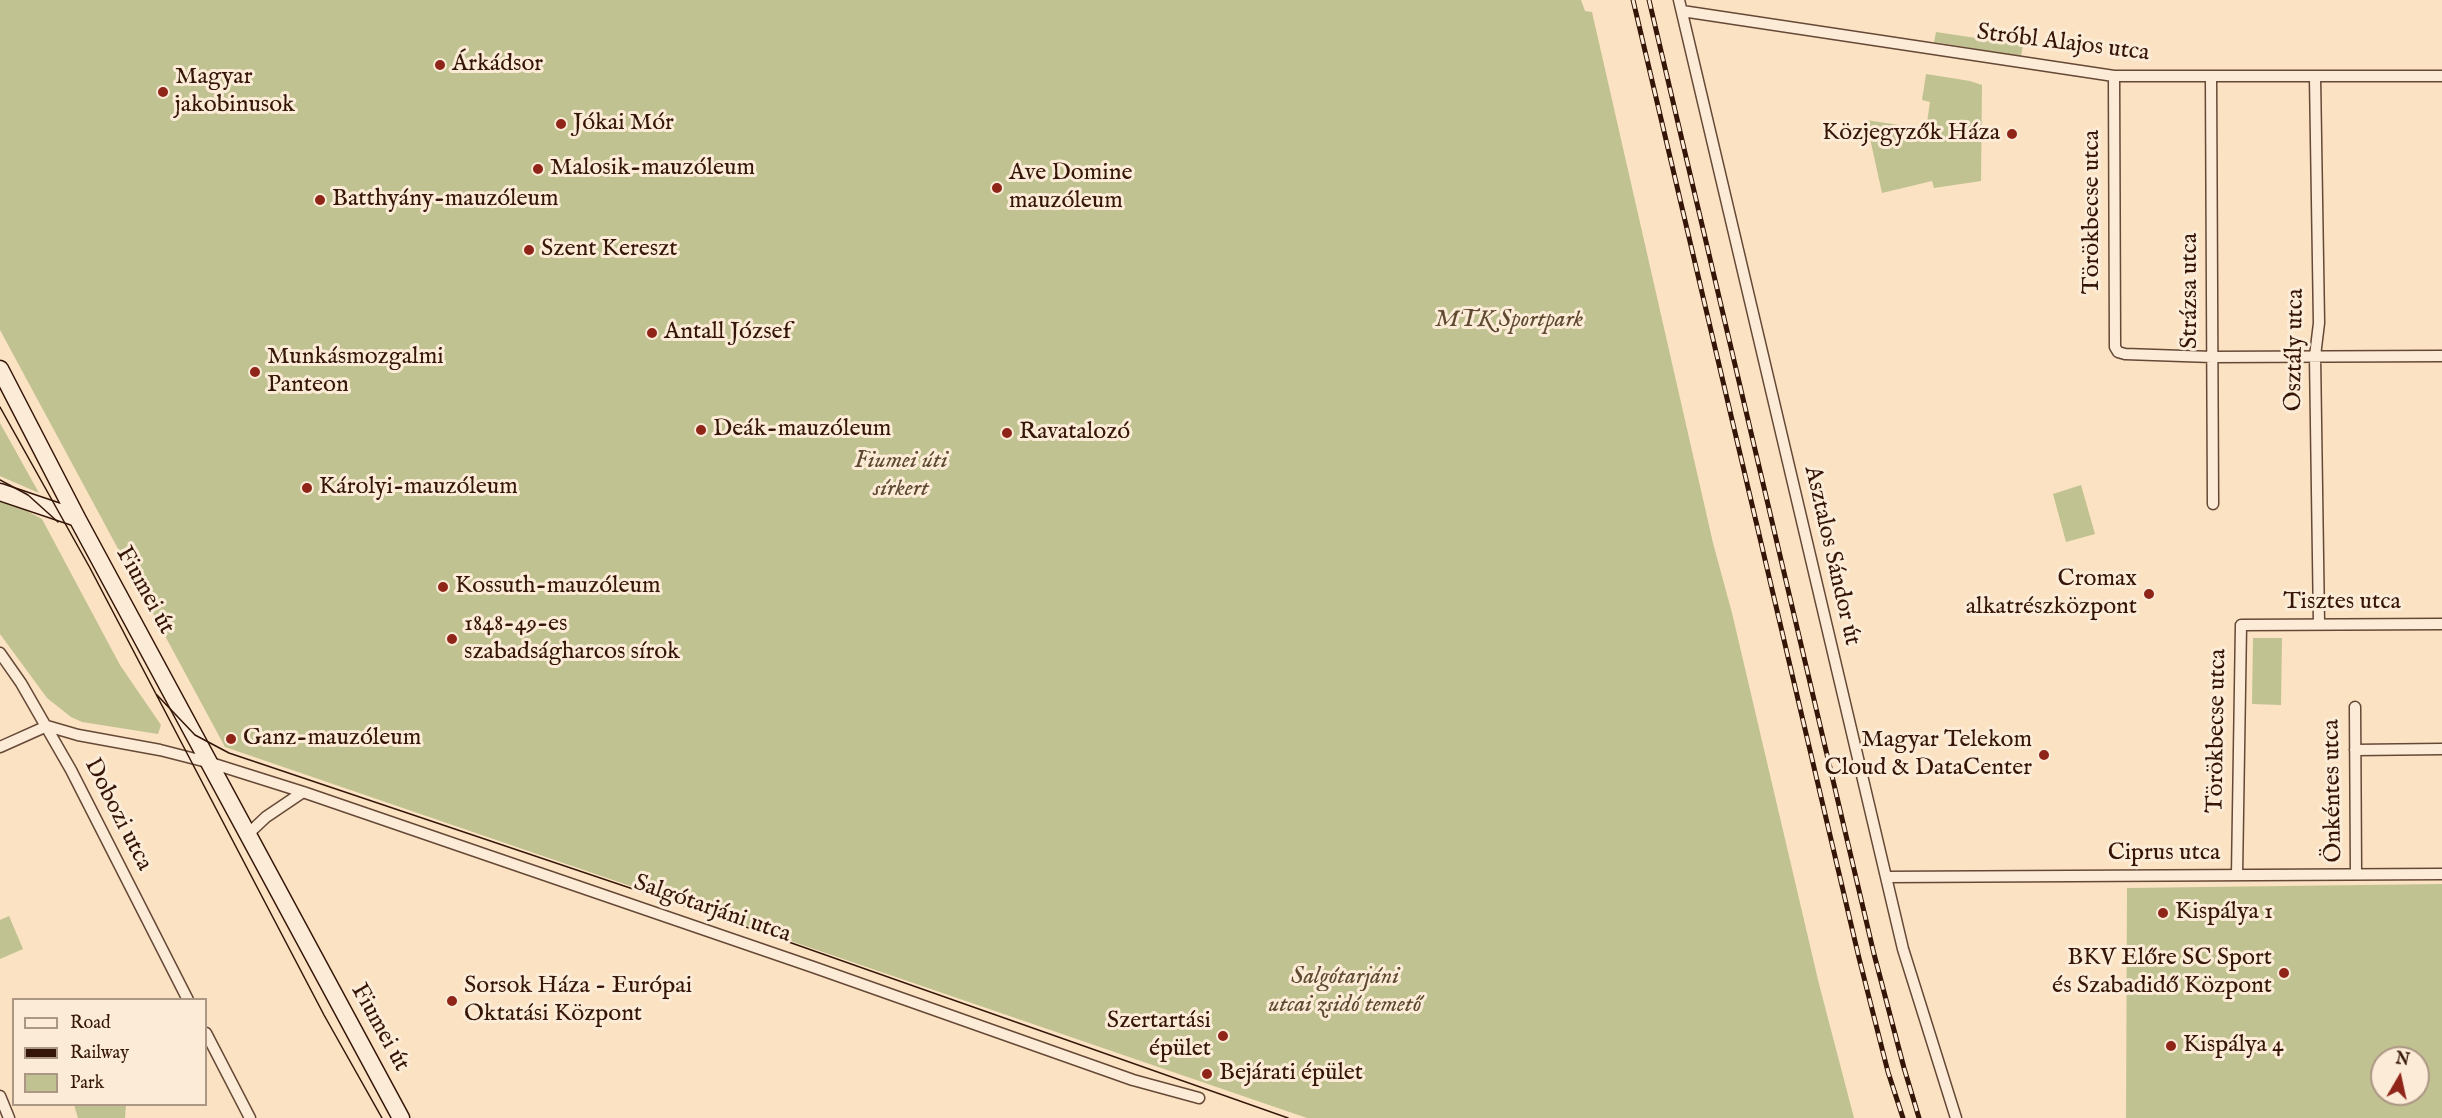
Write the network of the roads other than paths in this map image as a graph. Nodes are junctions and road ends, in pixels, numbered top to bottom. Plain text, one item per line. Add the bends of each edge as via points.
1 (1681, 5) edge
2 (2114, 76) junction
3 (2442, 76) edge
4 (2211, 77) junction
5 (2315, 77) junction
6 (2315, 356) junction
7 (2442, 356) edge
8 (2212, 357) junction
9 (1, 372) edge
10 (0, 492) edge
11 (2213, 504) dead end
12 (77, 518) junction
13 (2319, 624) junction
14 (2442, 624) edge
15 (2241, 625) joint
16 (0, 653) edge
17 (2355, 707) dead end
18 (47, 726) junction
19 (0, 747) edge
20 (2442, 749) edge
21 (2355, 750) junction
22 (211, 763) junction
23 (303, 792) junction
24 (248, 834) junction
25 (2356, 874) junction
26 (2442, 874) edge
27 (2237, 875) junction
28 (1886, 877) junction
29 (187, 998) edge
30 (207, 1035) edge
31 (0, 1096) edge
32 (1198, 1098) dead end
33 (9, 1118) edge
34 (250, 1118) edge
35 (401, 1118) edge
36 (1956, 1118) edge

1 - 2 street, Stróbl Alajos utca
1 - 28 street, Asztalos Sándor út
2 - 4 street, Stróbl Alajos utca
2 - 8 street, Törökbecse utca via 2115,347 2125,354
3 - 5 street, Stróbl Alajos utca
4 - 5 street, Stróbl Alajos utca
4 - 8 street, Strázsa utca
5 - 6 street, Osztály utca via 2319,323
6 - 7 street
6 - 8 street
6 - 13 street, Osztály utca
8 - 11 street, Strázsa utca
9 - 12 main road, Fiumei út
10 - 12 main road
12 - 22 main road, Fiumei út
13 - 14 street, Tisztes utca
13 - 15 street, Tisztes utca
15 - 27 street, Törökbecse utca
16 - 18 street, Dobozi utca
17 - 21 street, Önkéntes utca
18 - 19 street
18 - 22 street, Salgótarjáni utca
18 - 29 street, Dobozi utca
20 - 21 street
21 - 25 street, Önkéntes utca
22 - 23 street, Salgótarjáni utca
22 - 24 main road, Fiumei út
23 - 24 street
23 - 32 street, Salgótarjáni utca via 1133,1080
24 - 35 main road, Fiumei út
25 - 26 street, Ciprus utca
25 - 27 street, Ciprus utca
27 - 28 street, Ciprus utca
28 - 36 street, Asztalos Sándor út via 1906,960
30 - 34 street
31 - 33 street

